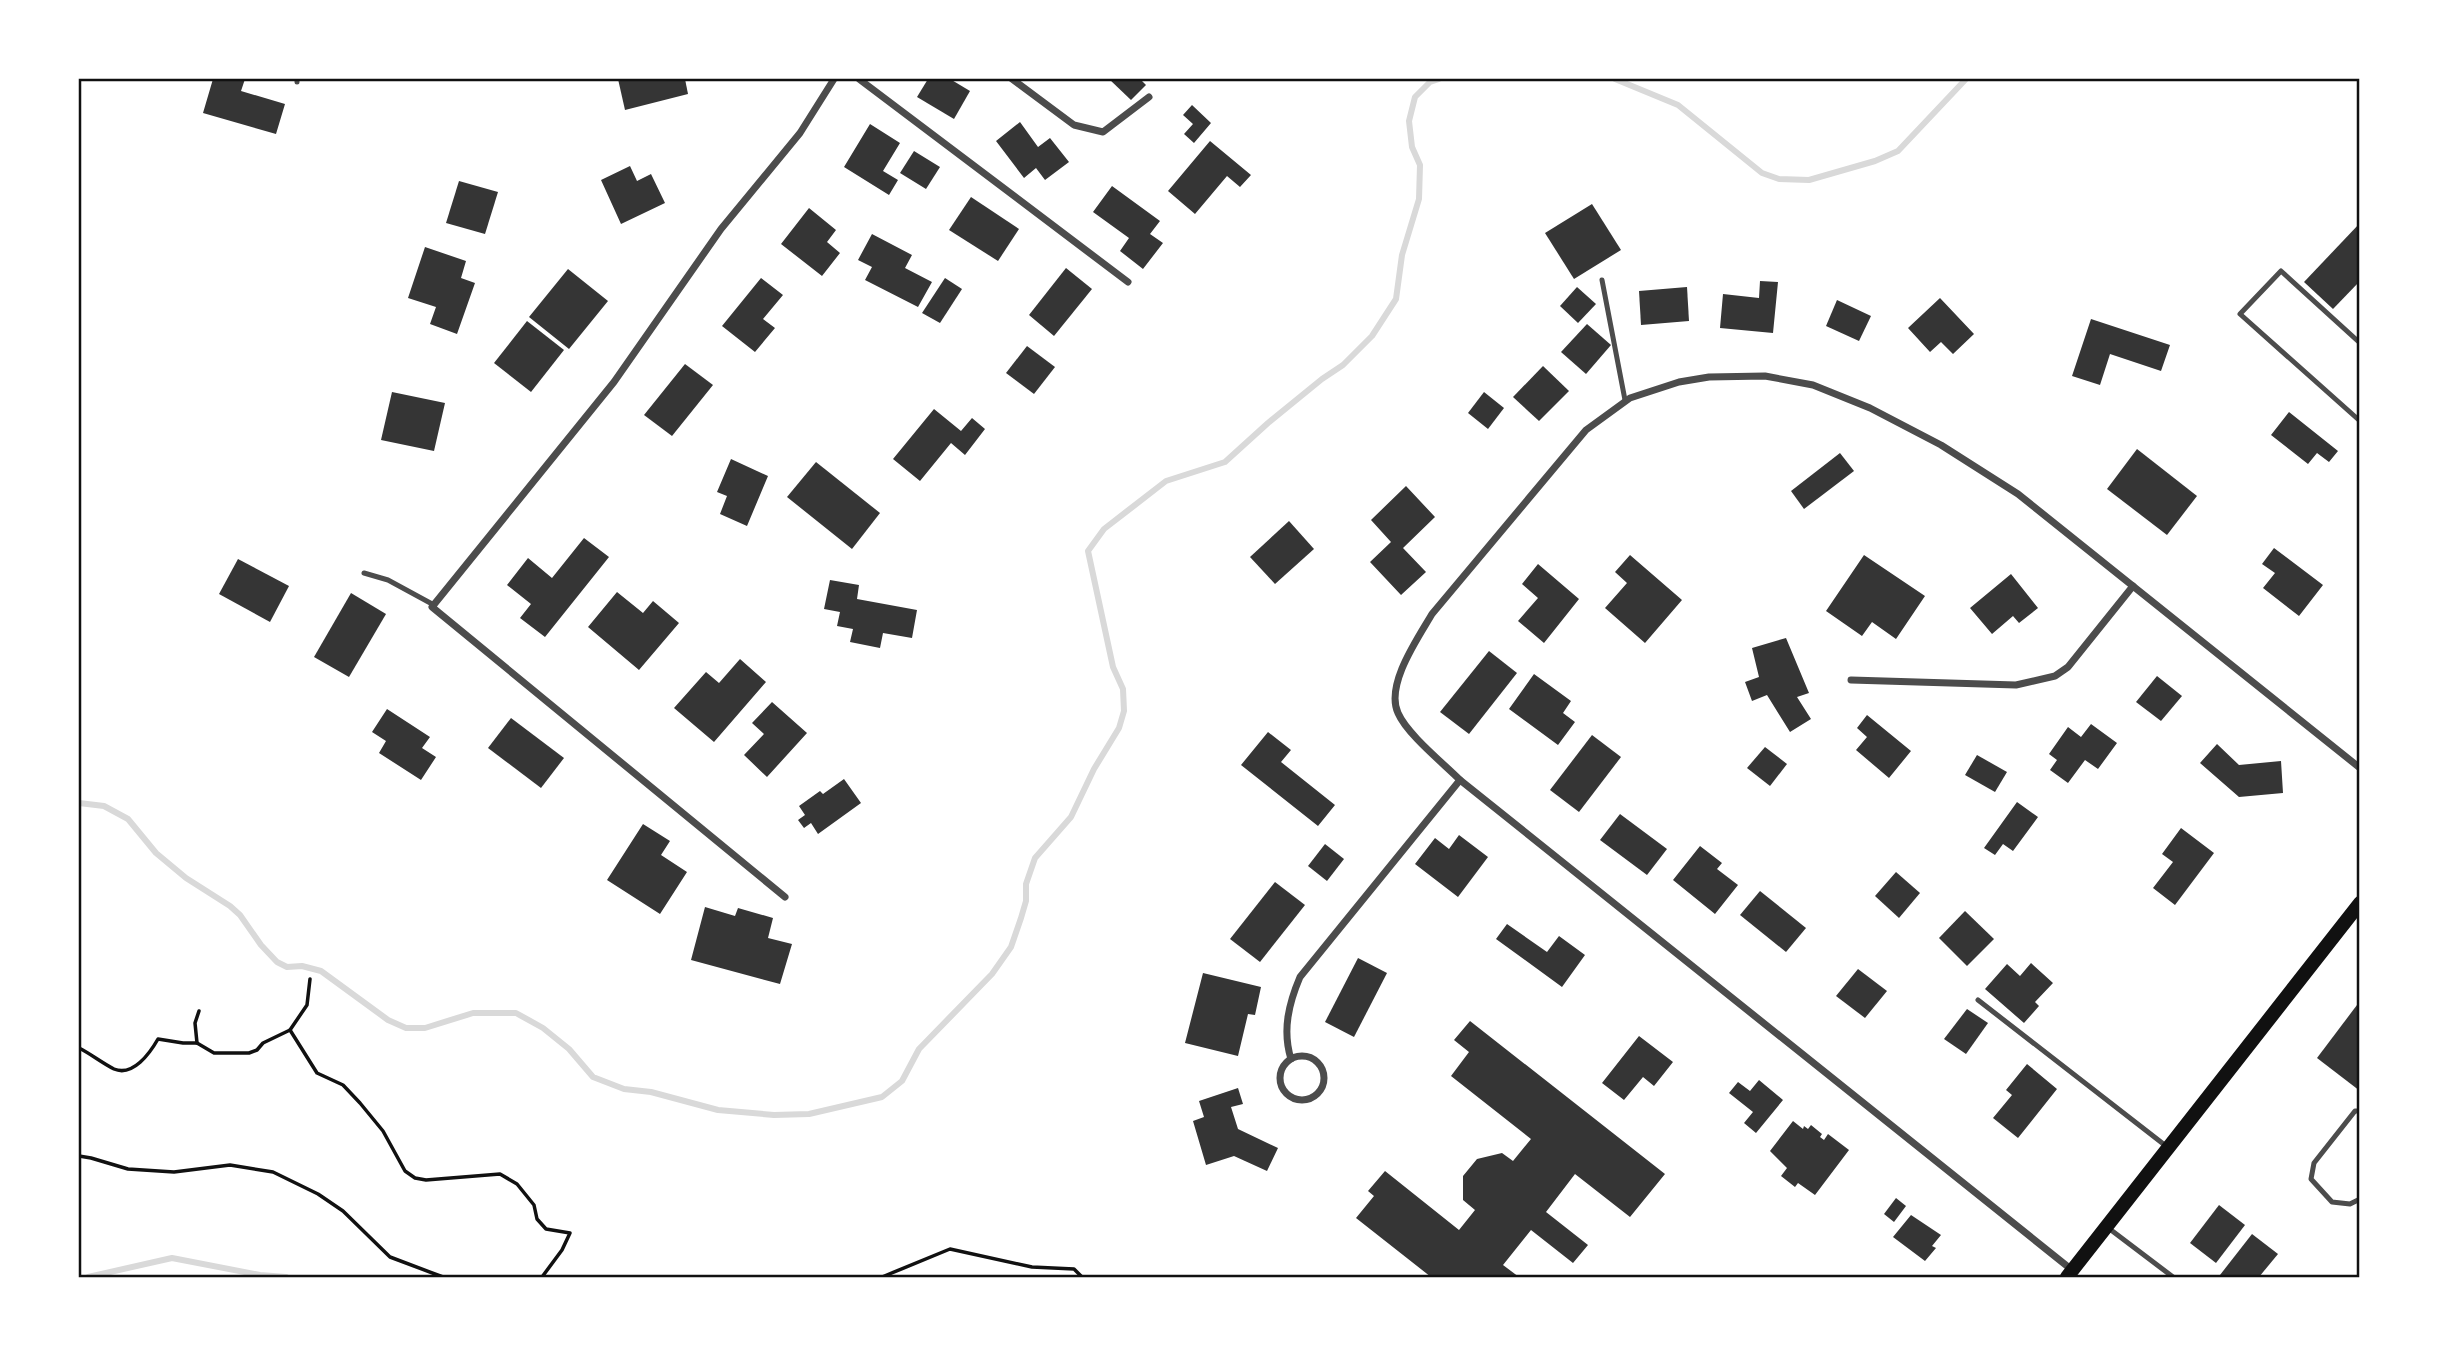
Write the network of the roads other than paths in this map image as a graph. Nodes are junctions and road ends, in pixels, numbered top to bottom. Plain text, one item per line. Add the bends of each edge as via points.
1 (834, 79) edge
2 (859, 79) edge
3 (1012, 79) edge
4 (1149, 97) dead end
5 (1602, 280) dead end
6 (1128, 282) dead end
7 (2360, 343) edge
8 (1625, 401) junction
9 (2360, 421) edge
10 (364, 573) dead end
11 (2133, 586) junction
12 (433, 606) junction
13 (1851, 680) dead end
14 (2360, 768) edge
15 (1460, 780) junction
16 (785, 897) dead end
17 (2360, 902) edge
18 (1978, 1000) dead end
19 (1291, 1059) junction
20 (2360, 1111) edge
21 (2169, 1147) junction
22 (2360, 1199) edge
23 (2107, 1227) junction
24 (2070, 1274) edge
25 (2173, 1277) edge

1 - 12 street via 800,133 721,229 614,382
2 - 6 street
3 - 4 street via 1074,125 1103,132
5 - 8 lane
7 - 9 lane via 2281,271 2240,314
8 - 11 street via 1652,389 1709,377 1765,376 1813,385 1870,408 2018,494
8 - 15 street via 1586,430 1432,614 1402,669 1395,693 1397,711 1405,725
10 - 12 lane via 388,580
11 - 13 street via 2068,667 2054,676 2016,685
11 - 14 street
12 - 16 street
15 - 19 street via 1300,977 1286,1023
15 - 24 street
17 - 21 main road
18 - 21 lane
19 - 19 street via 1280,1072 1283,1089 1296,1100 1313,1098 1324,1084 1322,1067 1308,1057
20 - 22 lane via 2355,1111 2314,1163 2311,1178 2332,1202 2350,1204
21 - 23 main road
23 - 24 main road
23 - 25 lane

